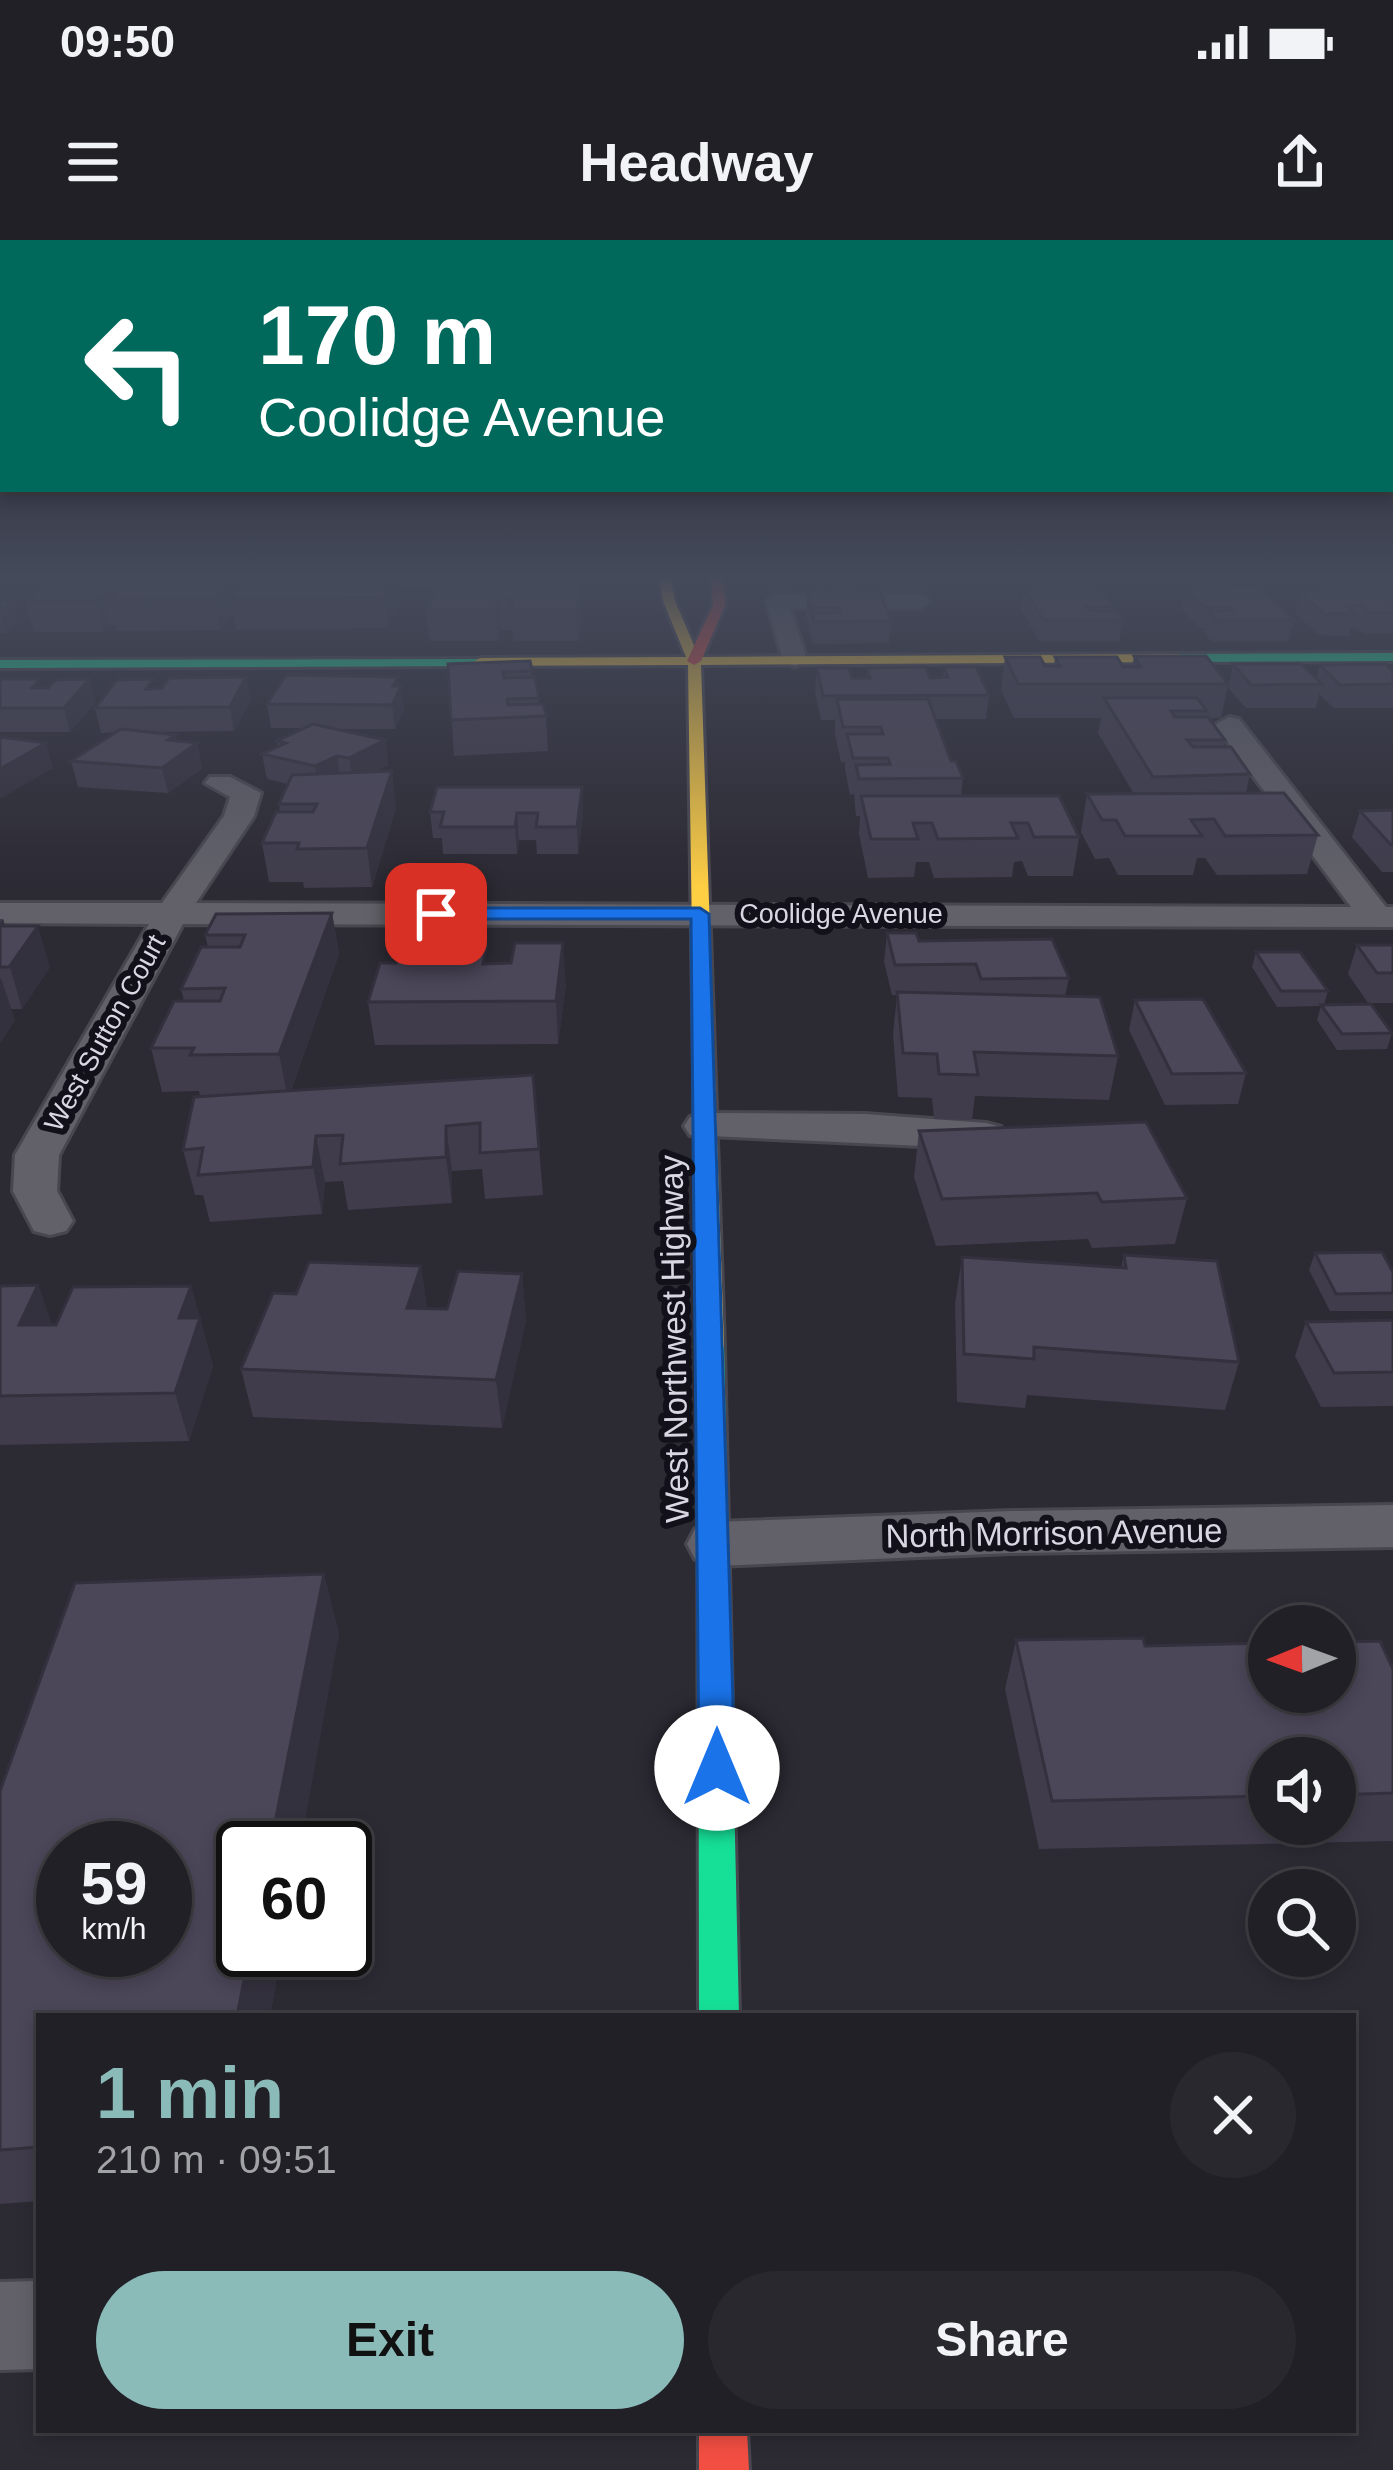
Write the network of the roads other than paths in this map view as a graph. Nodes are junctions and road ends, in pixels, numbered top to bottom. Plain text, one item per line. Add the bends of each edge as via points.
1 (694, 681) edge
2 (1229, 725) edge
3 (220, 783) dead end
4 (172, 913) junction
5 (0, 914) edge
6 (700, 914) junction
7 (1385, 917) edge
8 (705, 1126) junction
9 (1027, 1135) edge
10 (50, 1221) dead end
11 (1393, 1526) edge
12 (716, 1544) junction
13 (719, 2013) edge
14 (36, 2325) edge
15 (0, 2326) edge
16 (723, 2433) edge
17 (724, 2470) edge

1 - 6 main road, West Northwest Highway
2 - 7 street
3 - 4 street, West Sutton Court via 246,793 239,816
4 - 5 street, Coolidge Avenue
4 - 6 street, Coolidge Avenue
4 - 10 street, West Sutton Court via 37,1155 34,1191
6 - 7 street, Coolidge Avenue
6 - 8 main road, West Northwest Highway
8 - 9 street
8 - 12 main road, West Northwest Highway
11 - 12 street, North Morrison Avenue
12 - 13 main road, West Northwest Highway
14 - 15 street
16 - 17 main road

